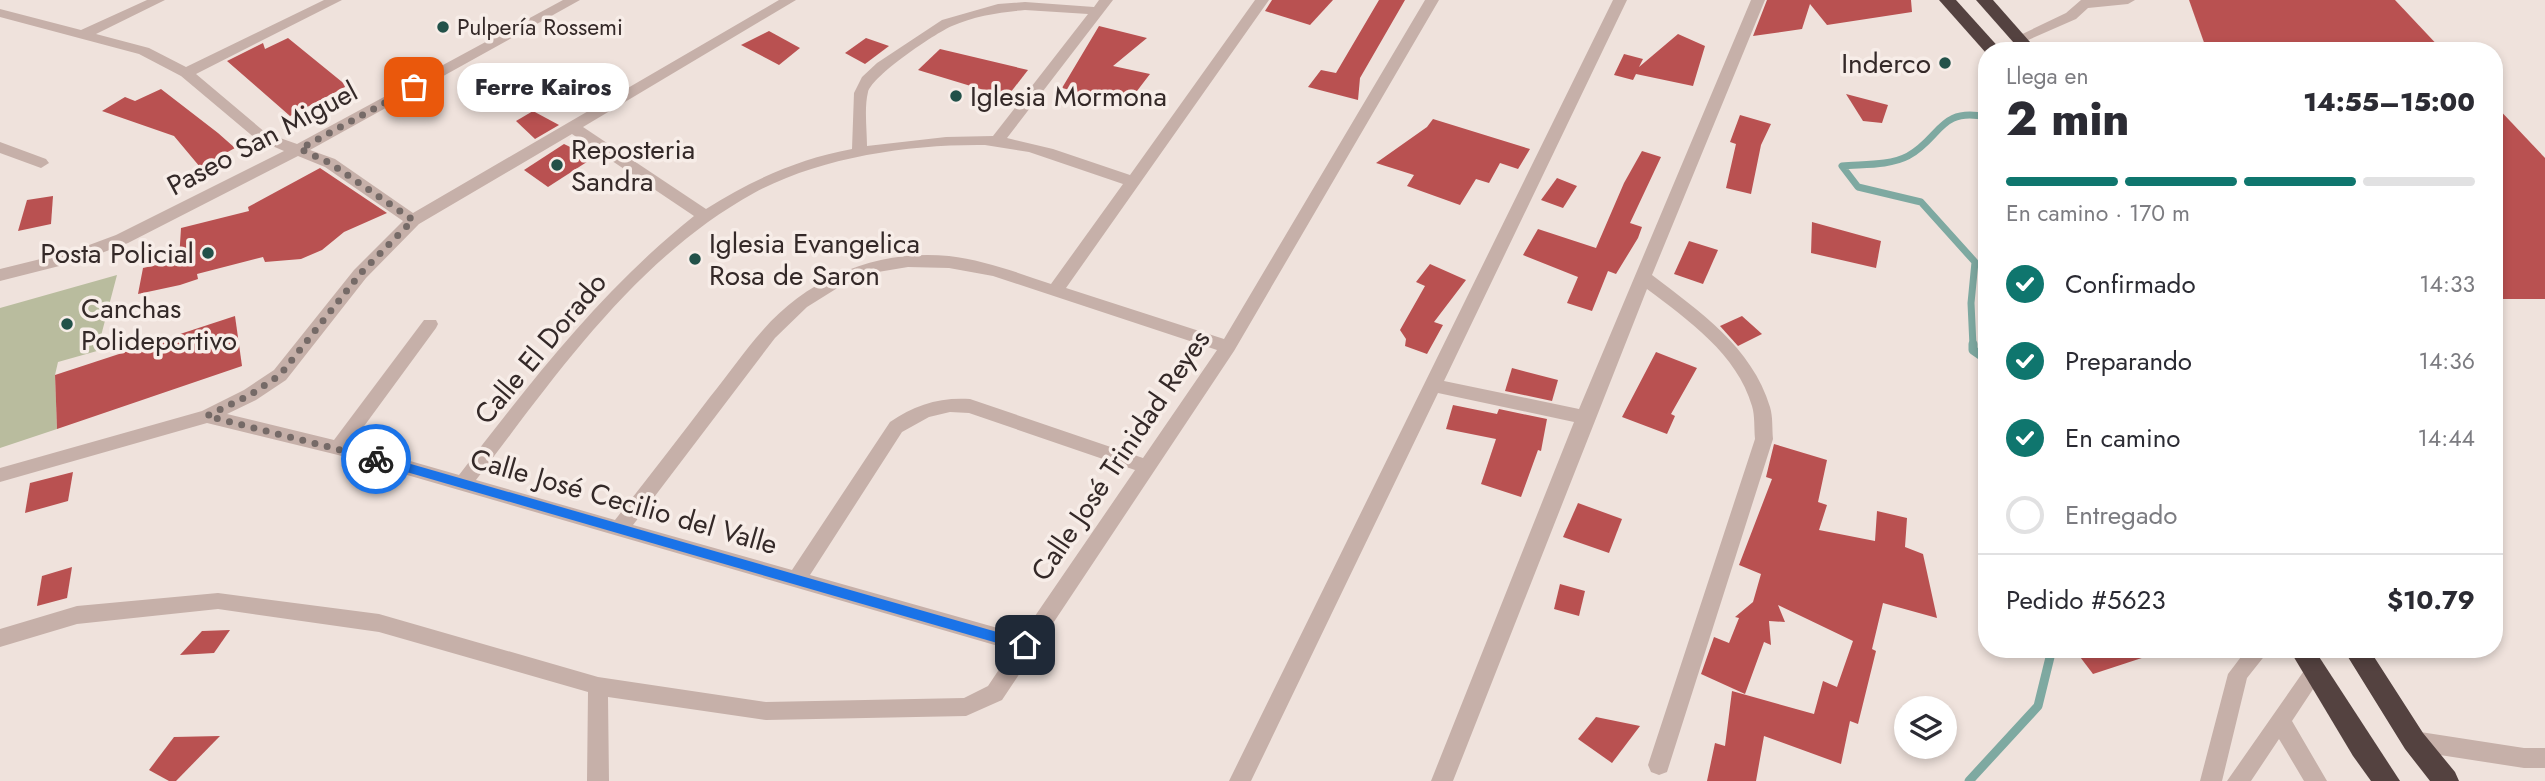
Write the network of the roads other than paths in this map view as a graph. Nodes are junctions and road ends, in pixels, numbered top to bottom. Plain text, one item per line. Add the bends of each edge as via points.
1 (158, 0) edge
2 (334, 0) edge
3 (573, 0) edge
4 (789, 0) edge
5 (1262, 0) edge
6 (1432, 0) edge
7 (1620, 0) edge
8 (1758, 0) edge
9 (1947, 0) edge
10 (1984, 0) edge
11 (2128, 0) edge
12 (2088, 2) edge
13 (1101, 6) edge
14 (0, 13) edge
15 (82, 35) junction
16 (1986, 42) edge
17 (2023, 42) edge
18 (2028, 42) edge
19 (186, 73) junction
20 (574, 128) junction
21 (997, 141) junction
22 (0, 147) edge
23 (300, 149) junction
24 (859, 152) junction
25 (41, 163) dead end
26 (1134, 182) junction
27 (707, 217) junction
28 (413, 220) junction
29 (0, 275) edge
30 (1644, 278) junction
31 (1055, 291) junction
32 (430, 324) dead end
33 (1228, 347) junction
34 (1433, 385) junction
35 (207, 416) junction
36 (1585, 417) junction
37 (338, 448) junction
38 (1146, 466) junction
39 (0, 475) edge
40 (463, 484) junction
41 (619, 528) junction
42 (796, 580) junction
43 (0, 638) edge
44 (1025, 645) junction
45 (2252, 658) edge
46 (2307, 658) edge
47 (2361, 658) edge
48 (2315, 671) junction
49 (598, 687) junction
50 (2280, 721) junction
51 (2414, 741) junction
52 (2545, 758) edge
53 (1659, 765) dead end
54 (597, 781) edge
55 (1240, 781) edge
56 (1441, 781) edge
57 (2211, 781) edge
58 (2238, 781) edge
59 (2316, 781) edge
60 (2388, 781) edge
61 (2446, 781) edge

1 - 15 street
2 - 19 street
3 - 23 street, Paseo San Miguel
4 - 20 street
5 - 26 street
6 - 33 street, Calle José Trinidad Reyes
7 - 34 street
8 - 30 street
9 - 16 highway
10 - 17 highway
11 - 12 street
12 - 18 street
13 - 21 street
13 - 24 street via 998,8 947,23 867,80 860,93
14 - 15 street
15 - 19 street via 144,51
19 - 23 street via 261,136
20 - 27 street
20 - 28 street
21 - 24 street, Calle El Dorado
21 - 26 street, Calle El Dorado
22 - 25 street
23 - 28 street via 330,163
23 - 29 street, Paseo San Miguel via 122,239 77,256
24 - 27 street, Calle El Dorado via 802,166 744,192
26 - 31 street
27 - 40 street, Calle El Dorado via 650,261 594,315
28 - 35 street via 360,274 280,375
30 - 36 street
30 - 53 street via 1713,333 1736,359 1754,385 1764,439
31 - 33 street
31 - 41 street via 950,261 869,268 833,283 801,303 768,334
32 - 37 street
33 - 38 street, Calle José Trinidad Reyes
34 - 36 street
34 - 55 street
35 - 37 street, Calle José Cecilio del Valle
35 - 39 street
36 - 56 street
37 - 40 street, Calle José Cecilio del Valle
38 - 42 street via 970,406 930,407 896,427
38 - 44 street, Calle José Trinidad Reyes
40 - 41 street, Calle José Cecilio del Valle
41 - 42 street, Calle José Cecilio del Valle
42 - 44 street, Calle José Cecilio del Valle
43 - 49 street, Calle José Trinidad Reyes via 77,614 218,601 379,623
44 - 49 street, Calle José Trinidad Reyes via 995,693 966,707 766,711
45 - 57 street via 2238,674
46 - 48 highway
47 - 51 highway
48 - 50 street
48 - 60 highway
49 - 54 street
50 - 58 street
50 - 59 street
51 - 52 street
51 - 61 highway

